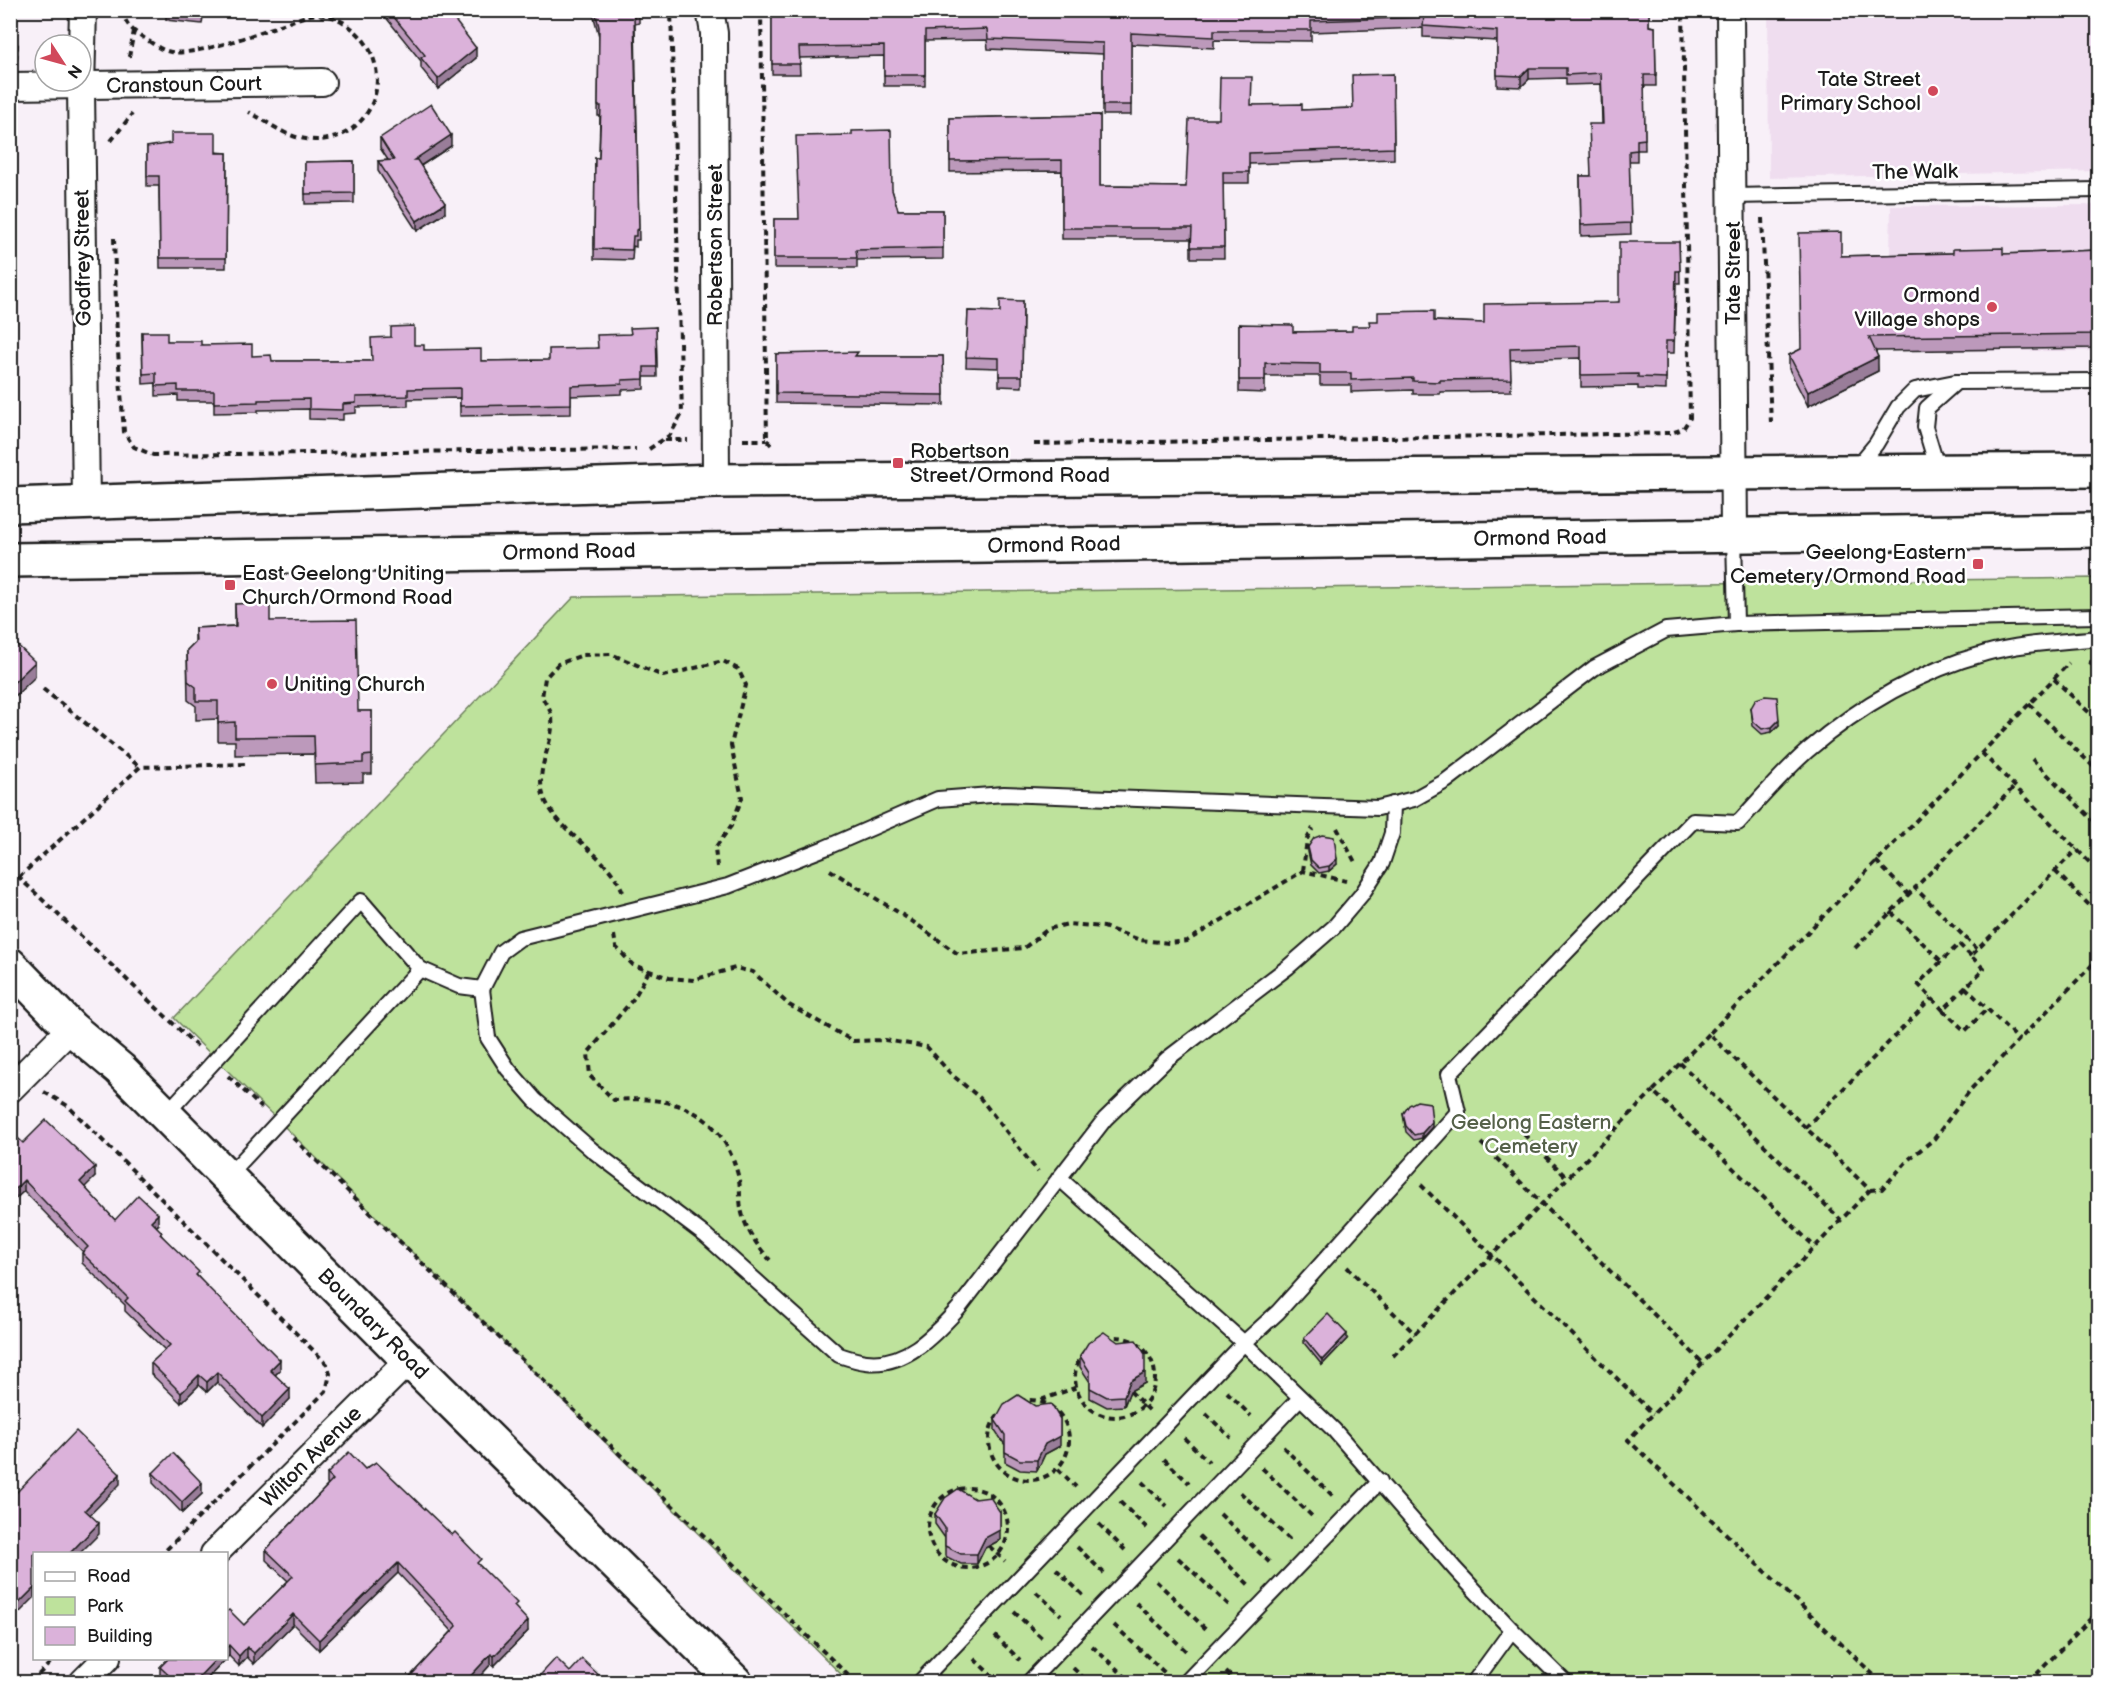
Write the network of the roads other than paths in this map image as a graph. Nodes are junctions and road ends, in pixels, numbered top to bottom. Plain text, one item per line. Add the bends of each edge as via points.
1 (83, 10) edge
2 (710, 10) edge
3 (1730, 10) edge
4 (82, 33) edge
5 (322, 82) dead end
6 (10, 86) edge
7 (33, 86) edge
8 (93, 87) edge
9 (81, 93) edge
10 (2098, 190) edge
11 (1732, 196) junction
12 (2098, 381) edge
13 (1955, 382) junction
14 (2098, 470) edge
15 (1853, 472) junction
16 (1939, 472) junction
17 (1734, 474) junction
18 (716, 480) junction
19 (10, 505) edge
20 (86, 505) junction
21 (2098, 530) edge
22 (1734, 535) junction
23 (10, 560) edge
24 (2098, 616) edge
25 (1736, 624) junction
26 (2096, 638) edge
27 (1393, 804) junction
28 (10, 965) edge
29 (420, 969) junction
30 (482, 989) junction
31 (71, 1028) junction
32 (10, 1089) edge
33 (165, 1114) junction
34 (227, 1177) junction
35 (1059, 1178) junction
36 (1244, 1343) junction
37 (409, 1360) junction
38 (1300, 1398) junction
39 (1380, 1481) junction
40 (216, 1552) edge
41 (1512, 1630) junction
42 (107, 1660) edge
43 (1032, 1679) edge
44 (921, 1682) edge
45 (83, 1683) edge
46 (735, 1683) edge
47 (1186, 1683) edge
48 (1474, 1683) edge
49 (1565, 1683) edge

1 - 4 street, Godfrey Street
2 - 18 street, Robertson Street via 714,33
3 - 11 street, Tate Street
5 - 8 street, Cranstoun Court
6 - 7 street, Cranstoun Court
9 - 20 street, Godfrey Street
10 - 11 lane, The Walk
11 - 17 street, Tate Street
12 - 13 lane
13 - 15 lane via 1915,390 1898,406 1876,444
13 - 16 lane via 1927,408 1925,427
14 - 16 main road
15 - 16 main road
15 - 17 main road
17 - 18 main road
17 - 22 street, Tate Street
18 - 20 main road
19 - 20 main road
21 - 22 main road, Ormond Road
22 - 23 main road, Ormond Road
22 - 25 lane
24 - 25 lane
25 - 27 lane via 1666,630 1614,657 1549,700 1446,781 1414,799
26 - 36 lane via 1986,653 1922,675 1813,746 1738,823 1693,821 1449,1074 1458,1113 1278,1312
27 - 30 lane via 1326,806 1004,794 938,799 719,888 520,938 501,952
27 - 35 lane via 1392,833 1382,863 1334,927 1288,967 1202,1030 1138,1086 1105,1119
28 - 31 main road, Boundary Road
29 - 30 lane via 459,986
29 - 33 lane via 361,901
29 - 34 lane
30 - 35 lane via 488,1038 535,1100 601,1158 706,1236 839,1355 867,1363 891,1359 912,1352 935,1334
31 - 32 street
31 - 33 main road, Boundary Road
33 - 34 main road, Boundary Road
34 - 37 main road, Boundary Road
35 - 36 lane
36 - 38 lane
36 - 44 lane
37 - 40 street, Wilton Avenue
37 - 46 main road, Boundary Road
38 - 39 lane
38 - 43 lane
39 - 41 lane
39 - 47 lane
41 - 48 lane
41 - 49 lane
42 - 45 street

